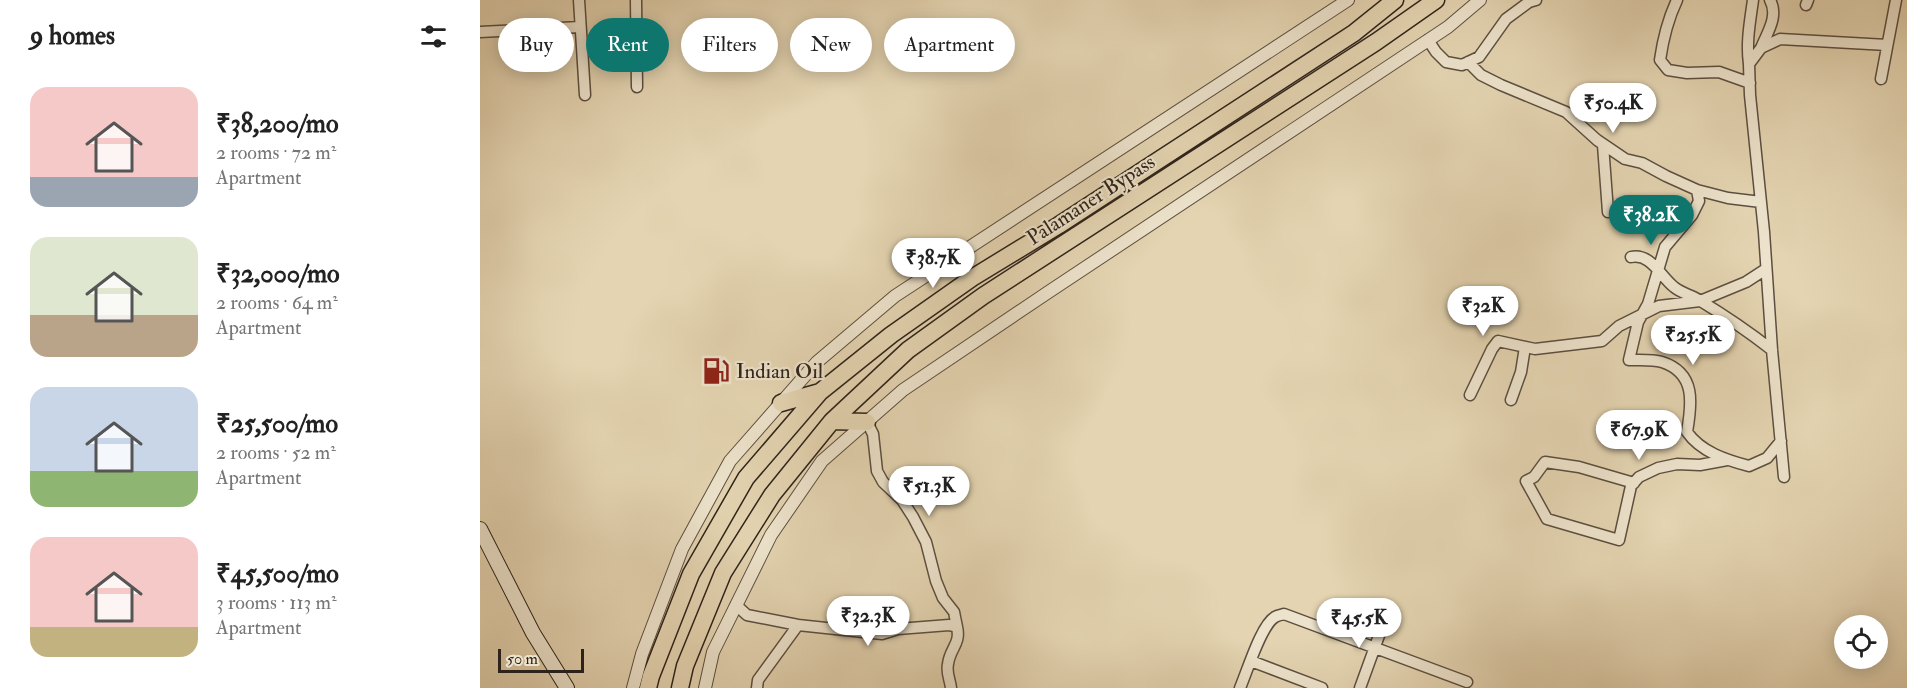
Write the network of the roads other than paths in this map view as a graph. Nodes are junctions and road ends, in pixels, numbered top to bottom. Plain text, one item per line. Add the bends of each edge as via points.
1 (579, 0) edge
2 (636, 0) edge
3 (1348, 0) edge
4 (1395, 0) edge
5 (1436, 0) edge
6 (1480, 0) edge
7 (1536, 0) edge
8 (1677, 0) edge
9 (1753, 0) edge
10 (1770, 0) edge
11 (1896, 0) edge
12 (580, 27) junction
13 (480, 32) edge
14 (1428, 40) junction
15 (1887, 45) junction
16 (1761, 48) junction
17 (1468, 62) junction
18 (1749, 66) junction
19 (1738, 78) junction
20 (1881, 79) dead end
21 (1750, 83) junction
22 (637, 87) dead end
23 (585, 94) dead end
24 (1603, 145) junction
25 (1697, 190) junction
26 (1761, 202) junction
27 (1608, 212) dead end
28 (1631, 256) dead end
29 (1766, 269) junction
30 (1658, 270) junction
31 (1700, 301) junction
32 (1642, 315) junction
33 (1525, 347) junction
34 (1772, 350) junction
35 (820, 392) junction
36 (1470, 395) dead end
37 (1511, 400) dead end
38 (781, 403) junction
39 (832, 421) junction
40 (867, 422) junction
41 (1781, 441) junction
42 (1727, 460) junction
43 (1784, 477) dead end
44 (1634, 483) junction
45 (480, 529) edge
46 (736, 605) junction
47 (1385, 619) dead end
48 (798, 625) junction
49 (957, 627) junction
50 (1375, 647) junction
51 (1251, 661) junction
52 (1467, 682) dead end
53 (567, 688) edge
54 (633, 688) edge
55 (648, 688) edge
56 (680, 688) edge
57 (705, 688) edge
58 (757, 688) edge
59 (951, 688) edge
60 (1240, 688) edge
61 (1322, 688) edge
62 (1360, 688) edge

1 - 12 street
2 - 22 street
3 - 38 street via 895,296 816,362
4 - 35 highway, Palamaner Bypass via 1354,33 972,278
5 - 39 highway, Palamaner Bypass via 983,296 909,350
6 - 14 street
7 - 17 street via 1506,19 1479,57
8 - 19 street via 1660,60 1668,70 1719,72
9 - 18 street via 1748,32
10 - 16 street via 1774,6 1772,24
11 - 15 street
12 - 13 street
12 - 23 street
14 - 17 street via 1446,62
14 - 40 street via 903,390
15 - 16 street via 1780,39
15 - 20 street
16 - 18 street
17 - 24 street via 1481,75 1566,112
18 - 19 street
18 - 21 street
19 - 21 street
21 - 26 street
24 - 25 street via 1625,159 1642,163
24 - 27 street
25 - 26 street
25 - 30 street via 1699,201 1665,247
26 - 29 street
28 - 30 street via 1638,255
29 - 31 street
29 - 34 street
30 - 31 street via 1675,288
30 - 32 street
31 - 32 street via 1659,306
31 - 34 street
32 - 33 street via 1619,326 1602,341
32 - 42 street via 1629,360 1660,361 1679,370 1691,391 1688,432 1693,441
33 - 36 street via 1498,342
33 - 37 street
34 - 41 street
35 - 38 highway
35 - 55 highway, Palamaner Bypass via 746,478 691,574
38 - 54 street via 730,461 682,549
39 - 40 highway
39 - 56 highway, Palamaner Bypass via 772,495 723,573 685,666
40 - 46 street via 822,461 771,535
40 - 49 street via 873,434 877,471 902,500 926,542 936,581 954,612
41 - 42 street via 1767,458 1749,466
41 - 43 street
42 - 44 street via 1658,468
44 - 44 street via 1619,540 1547,519 1526,481 1545,462
45 - 53 main road via 533,633
46 - 48 street via 747,615
46 - 57 street via 713,652
47 - 50 street
48 - 49 street via 882,634 898,629
48 - 58 street via 758,680
49 - 59 street via 959,636 947,666
50 - 51 street via 1284,614 1268,624
50 - 52 street
50 - 62 street
51 - 60 street
51 - 61 street

